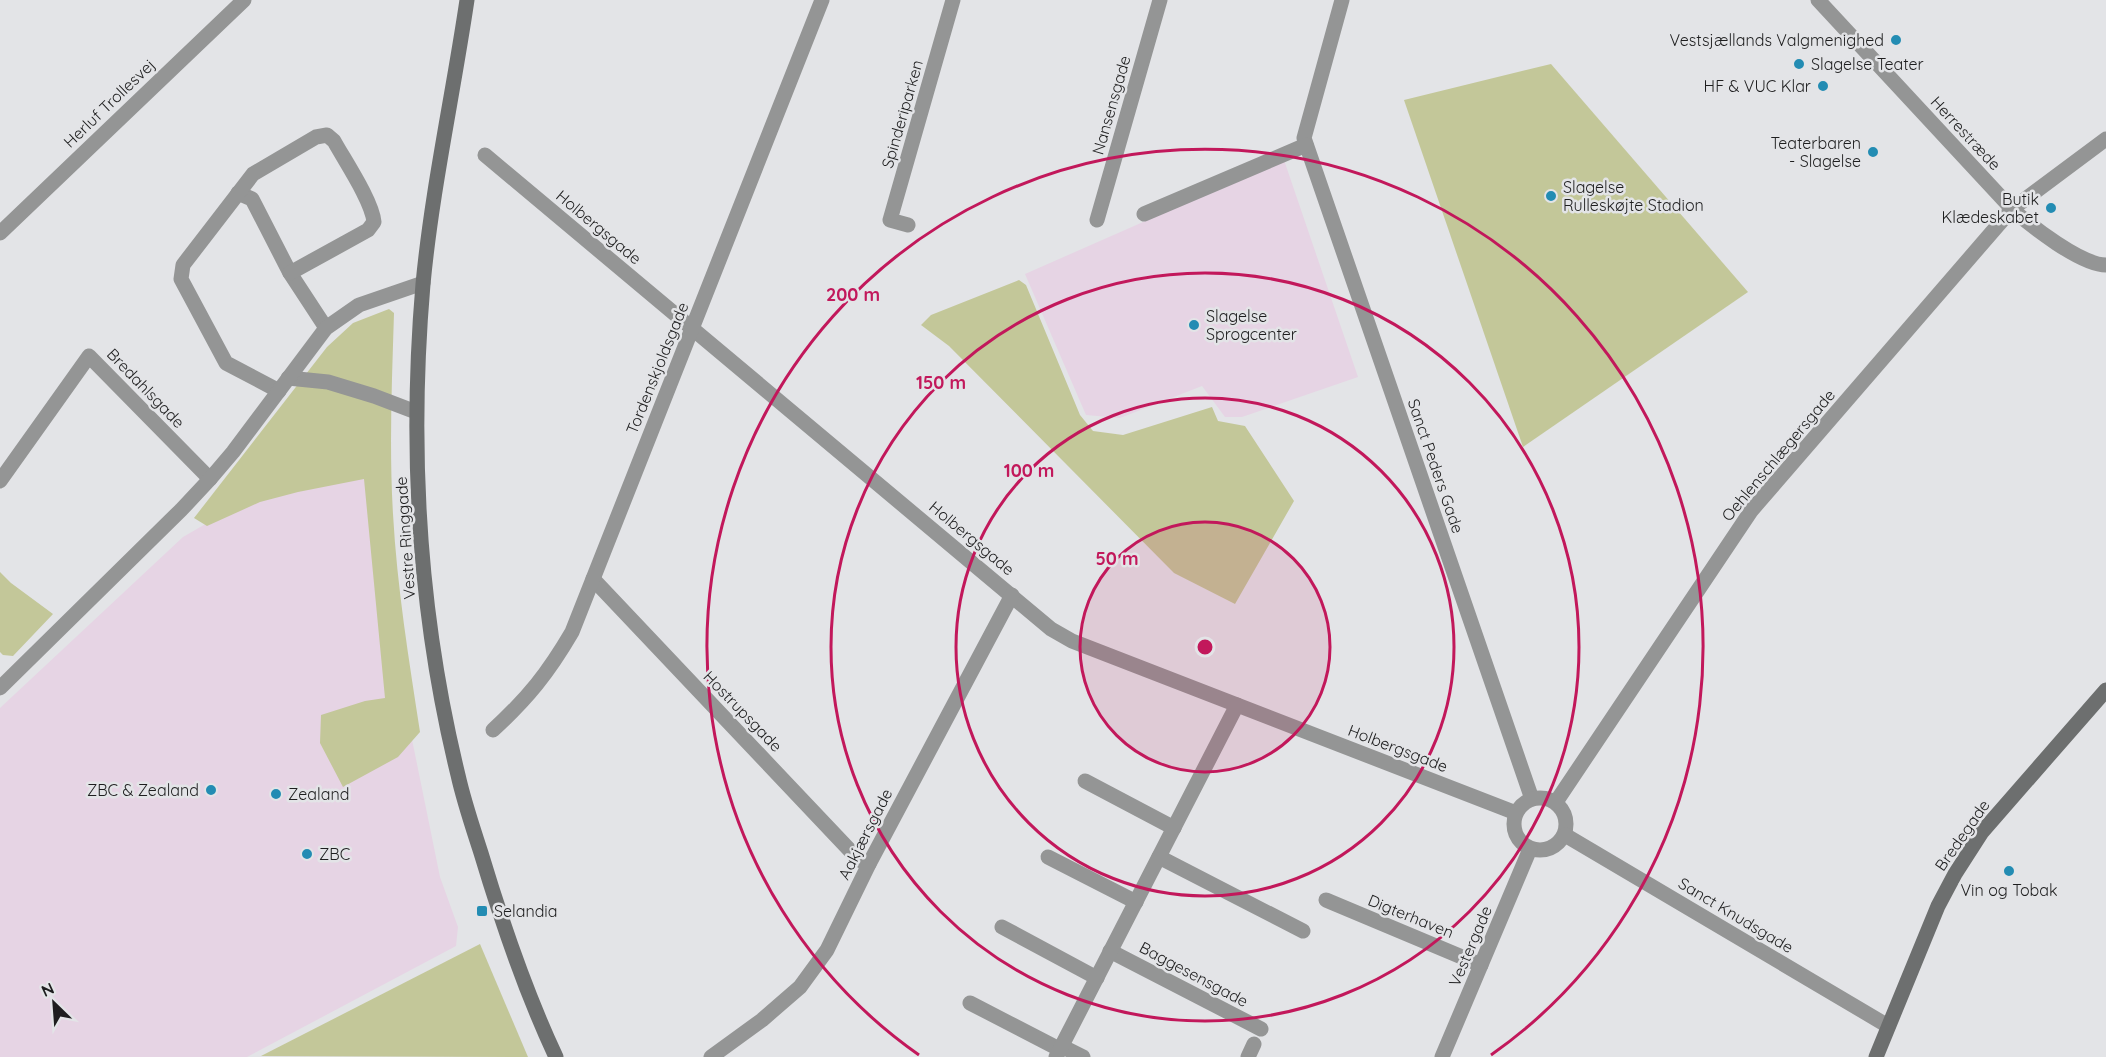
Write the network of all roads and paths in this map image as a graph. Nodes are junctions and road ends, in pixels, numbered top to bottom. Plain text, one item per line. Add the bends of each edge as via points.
1 (244, 0) edge
2 (467, 0) edge
3 (822, 0) edge
4 (953, 0) edge
5 (1160, 0) edge
6 (1342, 0) edge
7 (1818, 0) edge
8 (2106, 139) edge
9 (1306, 145) junction
10 (485, 155) dead end
11 (238, 193) junction
12 (2012, 209) junction
13 (1144, 213) dead end
14 (1097, 220) dead end
15 (908, 225) dead end
16 (0, 233) edge
17 (2106, 265) edge
18 (290, 273) junction
19 (423, 283) junction
20 (326, 328) junction
21 (692, 328) junction
22 (284, 385) junction
23 (416, 412) junction
24 (210, 479) junction
25 (0, 481) edge
26 (593, 579) junction
27 (1012, 595) junction
28 (0, 688) edge
29 (2106, 690) edge
30 (1237, 705) junction
31 (493, 730) dead end
32 (1085, 781) dead end
33 (1532, 799) junction
34 (1556, 802) junction
35 (1516, 813) junction
36 (1174, 828) junction
37 (1565, 835) junction
38 (1530, 849) junction
39 (1048, 857) dead end
40 (1159, 857) junction
41 (869, 864) junction
42 (1326, 900) dead end
43 (1136, 902) junction
44 (1002, 927) dead end
45 (1303, 931) dead end
46 (1110, 951) junction
47 (1481, 965) junction
48 (1097, 978) junction
49 (970, 1003) dead end
50 (1888, 1026) junction
51 (1254, 1043) edge
52 (1059, 1051) edge
53 (556, 1057) edge
54 (711, 1057) edge
55 (1083, 1057) edge
56 (1442, 1057) edge
57 (1875, 1057) edge

1 - 16 street, Herluf Trollesvej
2 - 19 street, Vestre Ringgade
3 - 21 street, Tordenskjoldsgade
4 - 15 street, Spinderiparken via 890,220
5 - 14 street, Nansensgade
6 - 9 street, Sanct Peders Gade via 1304,138
7 - 12 street, Herrestræde
8 - 12 street, Oehlenschlægersgade
9 - 13 street
9 - 33 street, Sanct Peders Gade
10 - 21 street, Holbergsgade
11 - 18 street via 252,199
11 - 18 street via 252,174 316,137 327,135 334,141 373,213 374,222 368,230
11 - 22 street via 183,265 181,279 226,363
12 - 17 street, Herrestræde via 2048,238 2085,260
12 - 34 street, Oehlenschlægersgade via 1751,511
18 - 20 street
19 - 20 street via 359,305
19 - 23 street, Vestre Ringgade
20 - 22 street
21 - 26 street, Tordenskjoldsgade
21 - 27 street, Holbergsgade
22 - 23 street via 328,382
22 - 24 street
23 - 53 street, Vestre Ringgade via 426,594 458,777 503,927
24 - 25 street, Bredahlsgade via 89,356
24 - 28 street
26 - 31 street, Tordenskjoldsgade via 572,632 553,665 524,701
26 - 41 street, Hostrupsgade via 859,860
27 - 30 street, Holbergsgade via 1072,641
27 - 41 street, Aakjærsgade
29 - 50 street, Bredegade via 1982,832 1938,906
30 - 35 street, Holbergsgade
30 - 36 street, Baggesensgade
32 - 36 street
33 - 34 street via 1549,798
33 - 35 street
34 - 37 street via 1566,817
35 - 38 street via 1515,834
36 - 40 street, Baggesensgade
37 - 38 street via 1550,849
37 - 50 street, Sanct Knudsgade
38 - 47 street, Vestergade
39 - 43 street
40 - 43 street, Baggesensgade
40 - 45 street
41 - 54 street, Aakjærsgade via 827,950 800,987
42 - 47 street, Digterhaven
43 - 46 street, Baggesensgade
44 - 48 street
46 - 48 street, Baggesensgade
46 - 51 street, Baggesensgade
47 - 56 street, Vestergade
48 - 52 street, Baggesensgade
49 - 52 street
50 - 57 street, Bredegade
52 - 55 street

